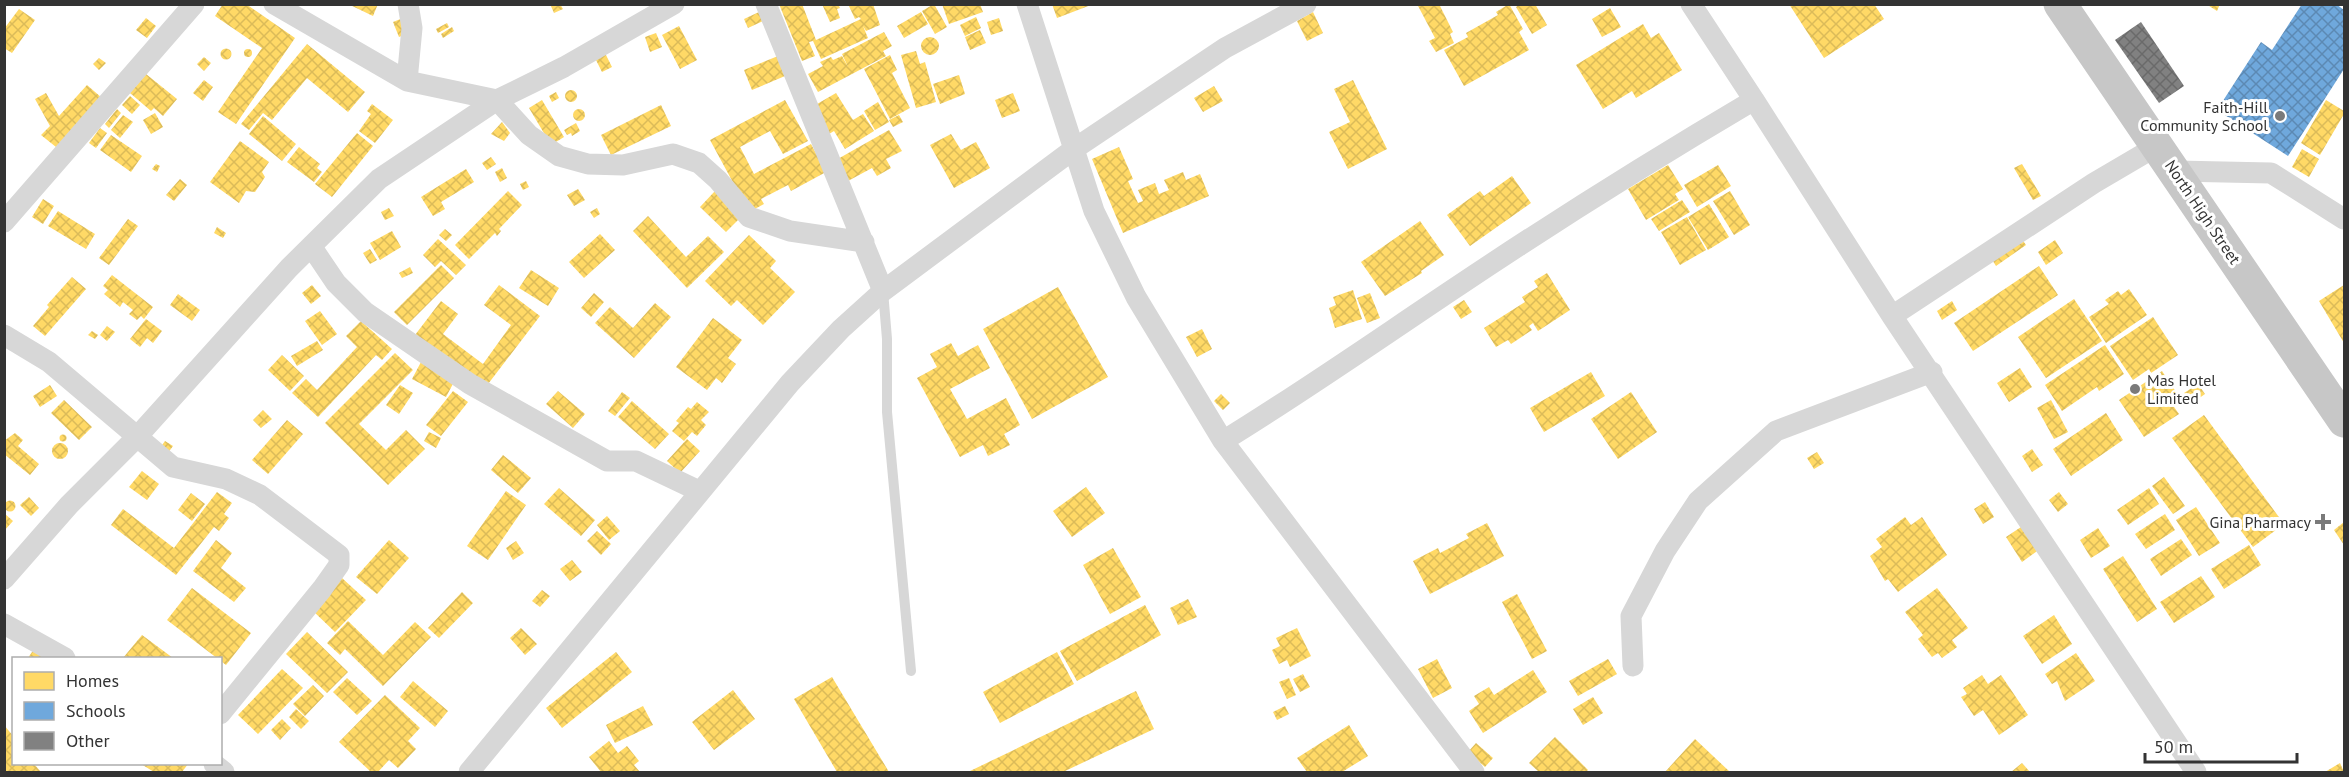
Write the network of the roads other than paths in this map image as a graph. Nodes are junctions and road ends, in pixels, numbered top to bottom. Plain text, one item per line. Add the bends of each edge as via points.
1 (194, 4) edge
2 (274, 4) edge
3 (408, 4) edge
4 (674, 4) edge
5 (766, 4) edge
6 (1027, 4) edge
7 (1306, 4) edge
8 (1691, 4) edge
9 (2060, 4) edge
10 (407, 81) junction
11 (497, 100) junction
12 (1754, 100) junction
13 (1074, 149) junction
14 (2167, 159) junction
15 (2344, 219) edge
16 (4, 222) edge
17 (864, 242) junction
18 (311, 246) junction
19 (883, 291) junction
20 (1892, 316) junction
21 (4, 335) edge
22 (1932, 372) junction
23 (2344, 422) edge
24 (136, 438) junction
25 (1223, 441) junction
26 (699, 491) junction
27 (4, 579) edge
28 (4, 624) edge
29 (62, 657) edge
30 (1633, 666) dead end
31 (911, 671) dead end
32 (222, 712) edge
33 (469, 772) edge
34 (1473, 772) edge
35 (2196, 772) edge

1 - 16 street
2 - 10 street
3 - 10 street via 412,28
4 - 11 street
5 - 17 street
6 - 13 street
7 - 13 street via 1225,48
8 - 12 street
9 - 14 highway, North High Street
10 - 11 street
11 - 17 street via 529,135 559,156 588,164 623,165 673,154 699,163 749,217 790,231
11 - 18 street via 379,179
12 - 20 street
12 - 25 street via 1671,149
13 - 19 street
13 - 25 street via 1094,211 1136,297
14 - 15 street via 2271,173
14 - 20 street via 2094,183
14 - 23 highway, North High Street
17 - 19 street
18 - 24 street
18 - 26 street via 336,283 365,312 470,384 607,461 636,461
19 - 26 street via 790,382
19 - 31 lane via 887,412
20 - 22 street
21 - 24 street via 49,362
22 - 30 street via 1776,431 1698,501 1665,551 1631,616
22 - 35 street
24 - 27 street via 69,505
24 - 32 street via 173,467 226,479 260,495 339,555 339,565 322,589
25 - 34 street
26 - 33 street
28 - 29 street

